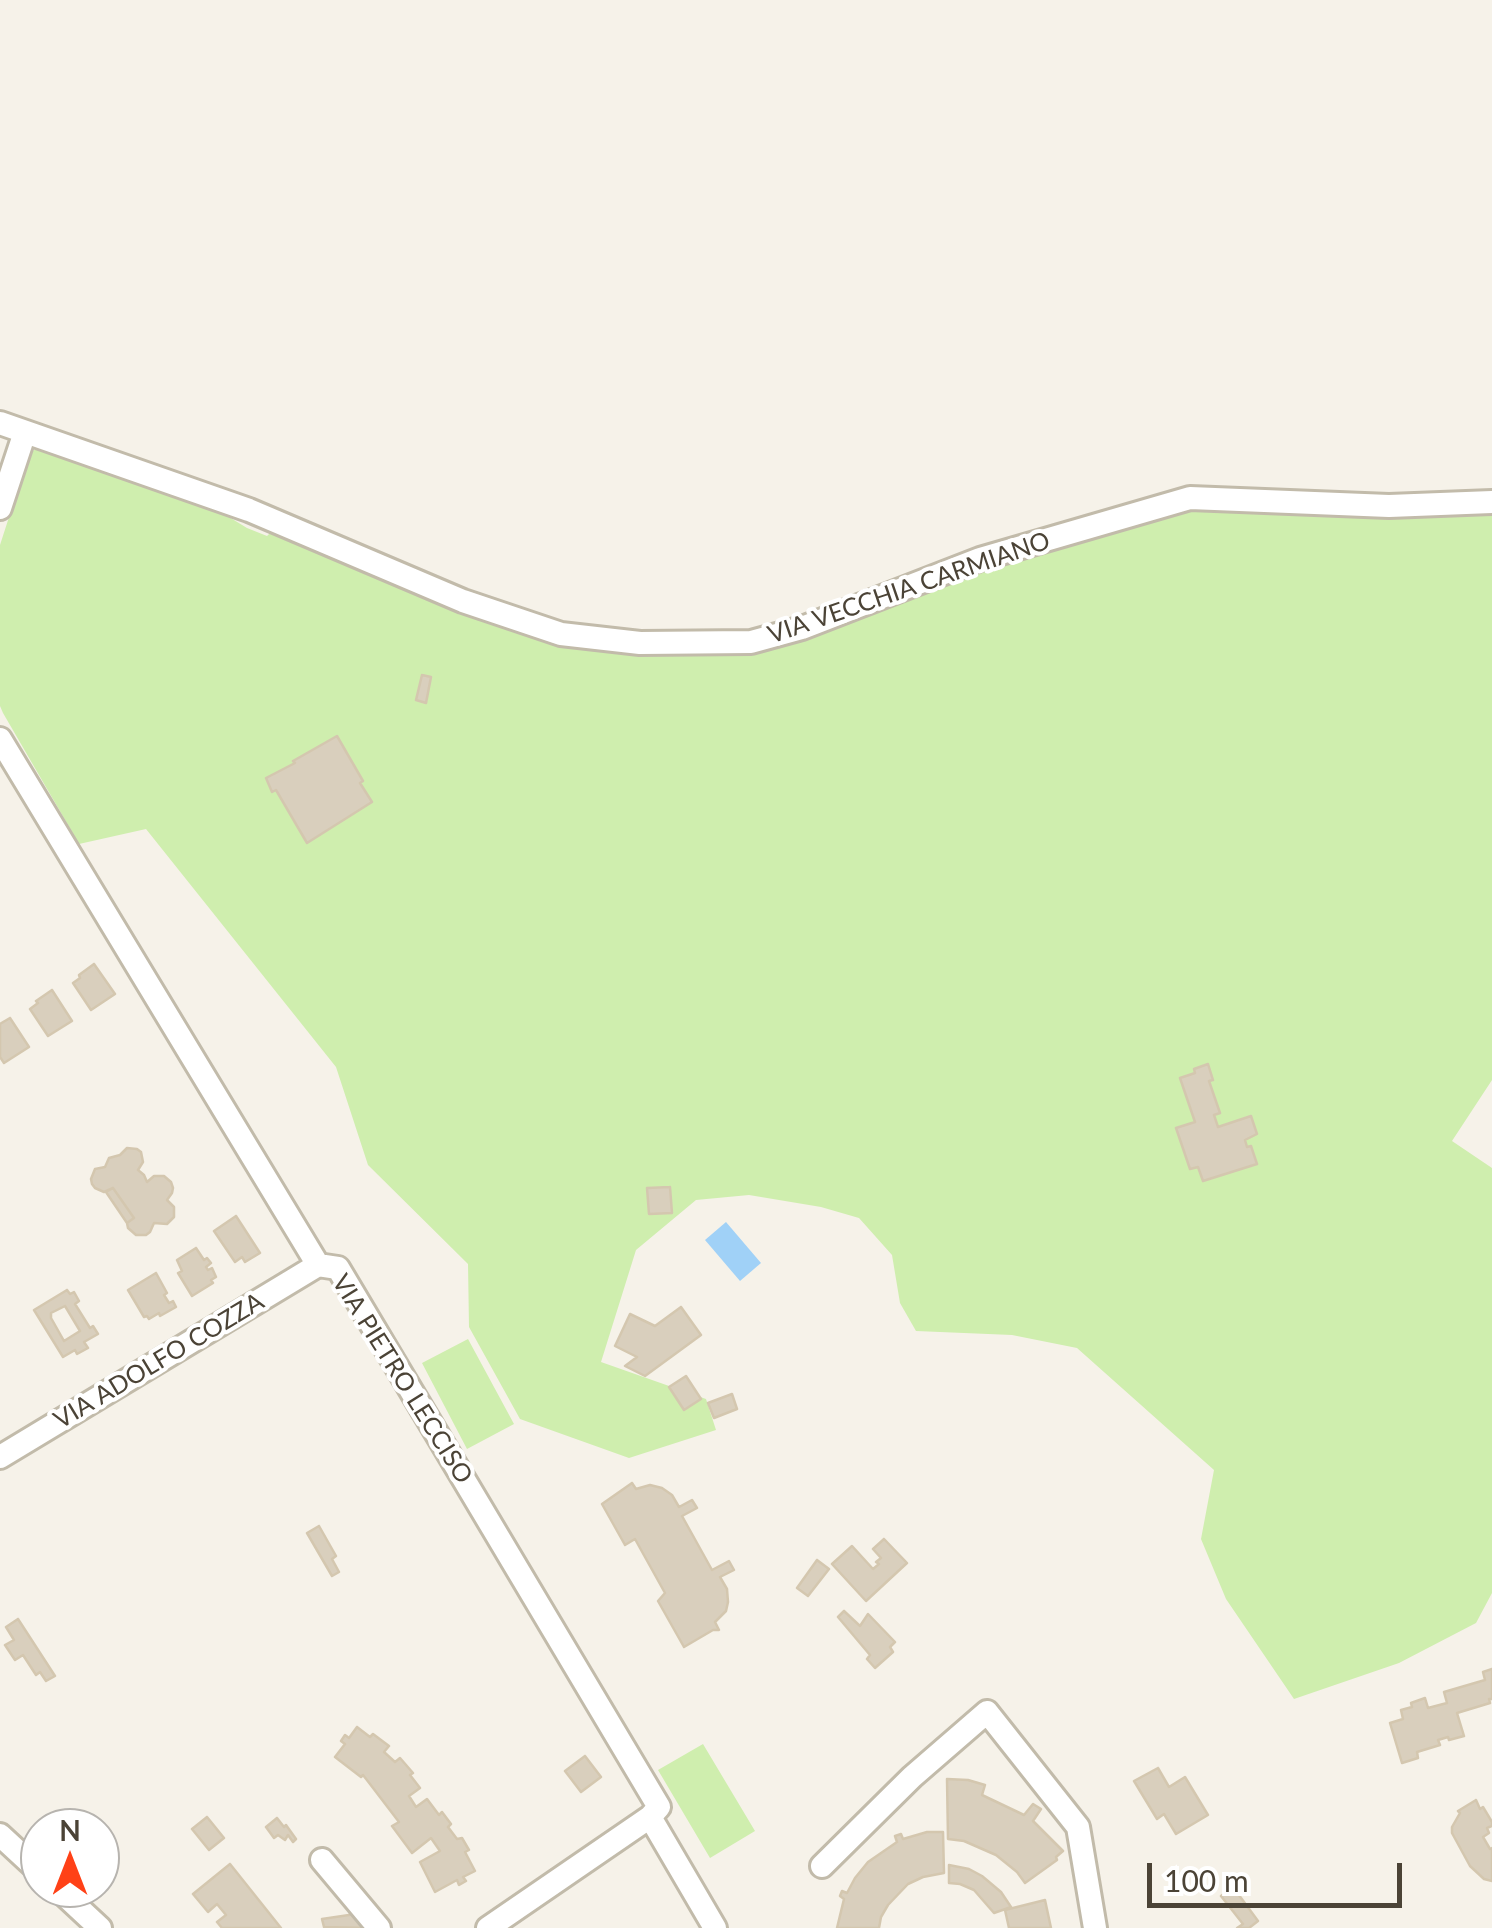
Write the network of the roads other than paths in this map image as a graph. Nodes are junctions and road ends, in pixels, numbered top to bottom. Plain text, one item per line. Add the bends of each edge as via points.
1 (0, 422) edge
2 (25, 432) junction
3 (1492, 502) edge
4 (0, 508) edge
5 (0, 740) edge
6 (318, 1265) junction
7 (0, 1456) edge
8 (650, 1817) junction
9 (0, 1836) edge
10 (20, 1854) edge
11 (322, 1860) dead end
12 (822, 1866) dead end
13 (78, 1908) edge
14 (100, 1928) edge
15 (379, 1928) edge
16 (488, 1928) edge
17 (715, 1928) edge
18 (1094, 1928) edge

1 - 2 street, VIA VECCHIA CARMIANO
2 - 3 street, VIA VECCHIA CARMIANO via 249,510 512,618 561,634 640,643 750,642 980,559 1190,498 1389,506
2 - 4 street
5 - 6 street, VIA PIETRO LECCISO
6 - 7 street, VIA ADOLFO COZZA
6 - 8 street, VIA PIETRO LECCISO via 338,1268 659,1806
8 - 16 street
8 - 17 street, VIA PIETRO LECCISO
9 - 10 street
11 - 15 street
12 - 18 street via 986,1712 1078,1827
13 - 14 street

